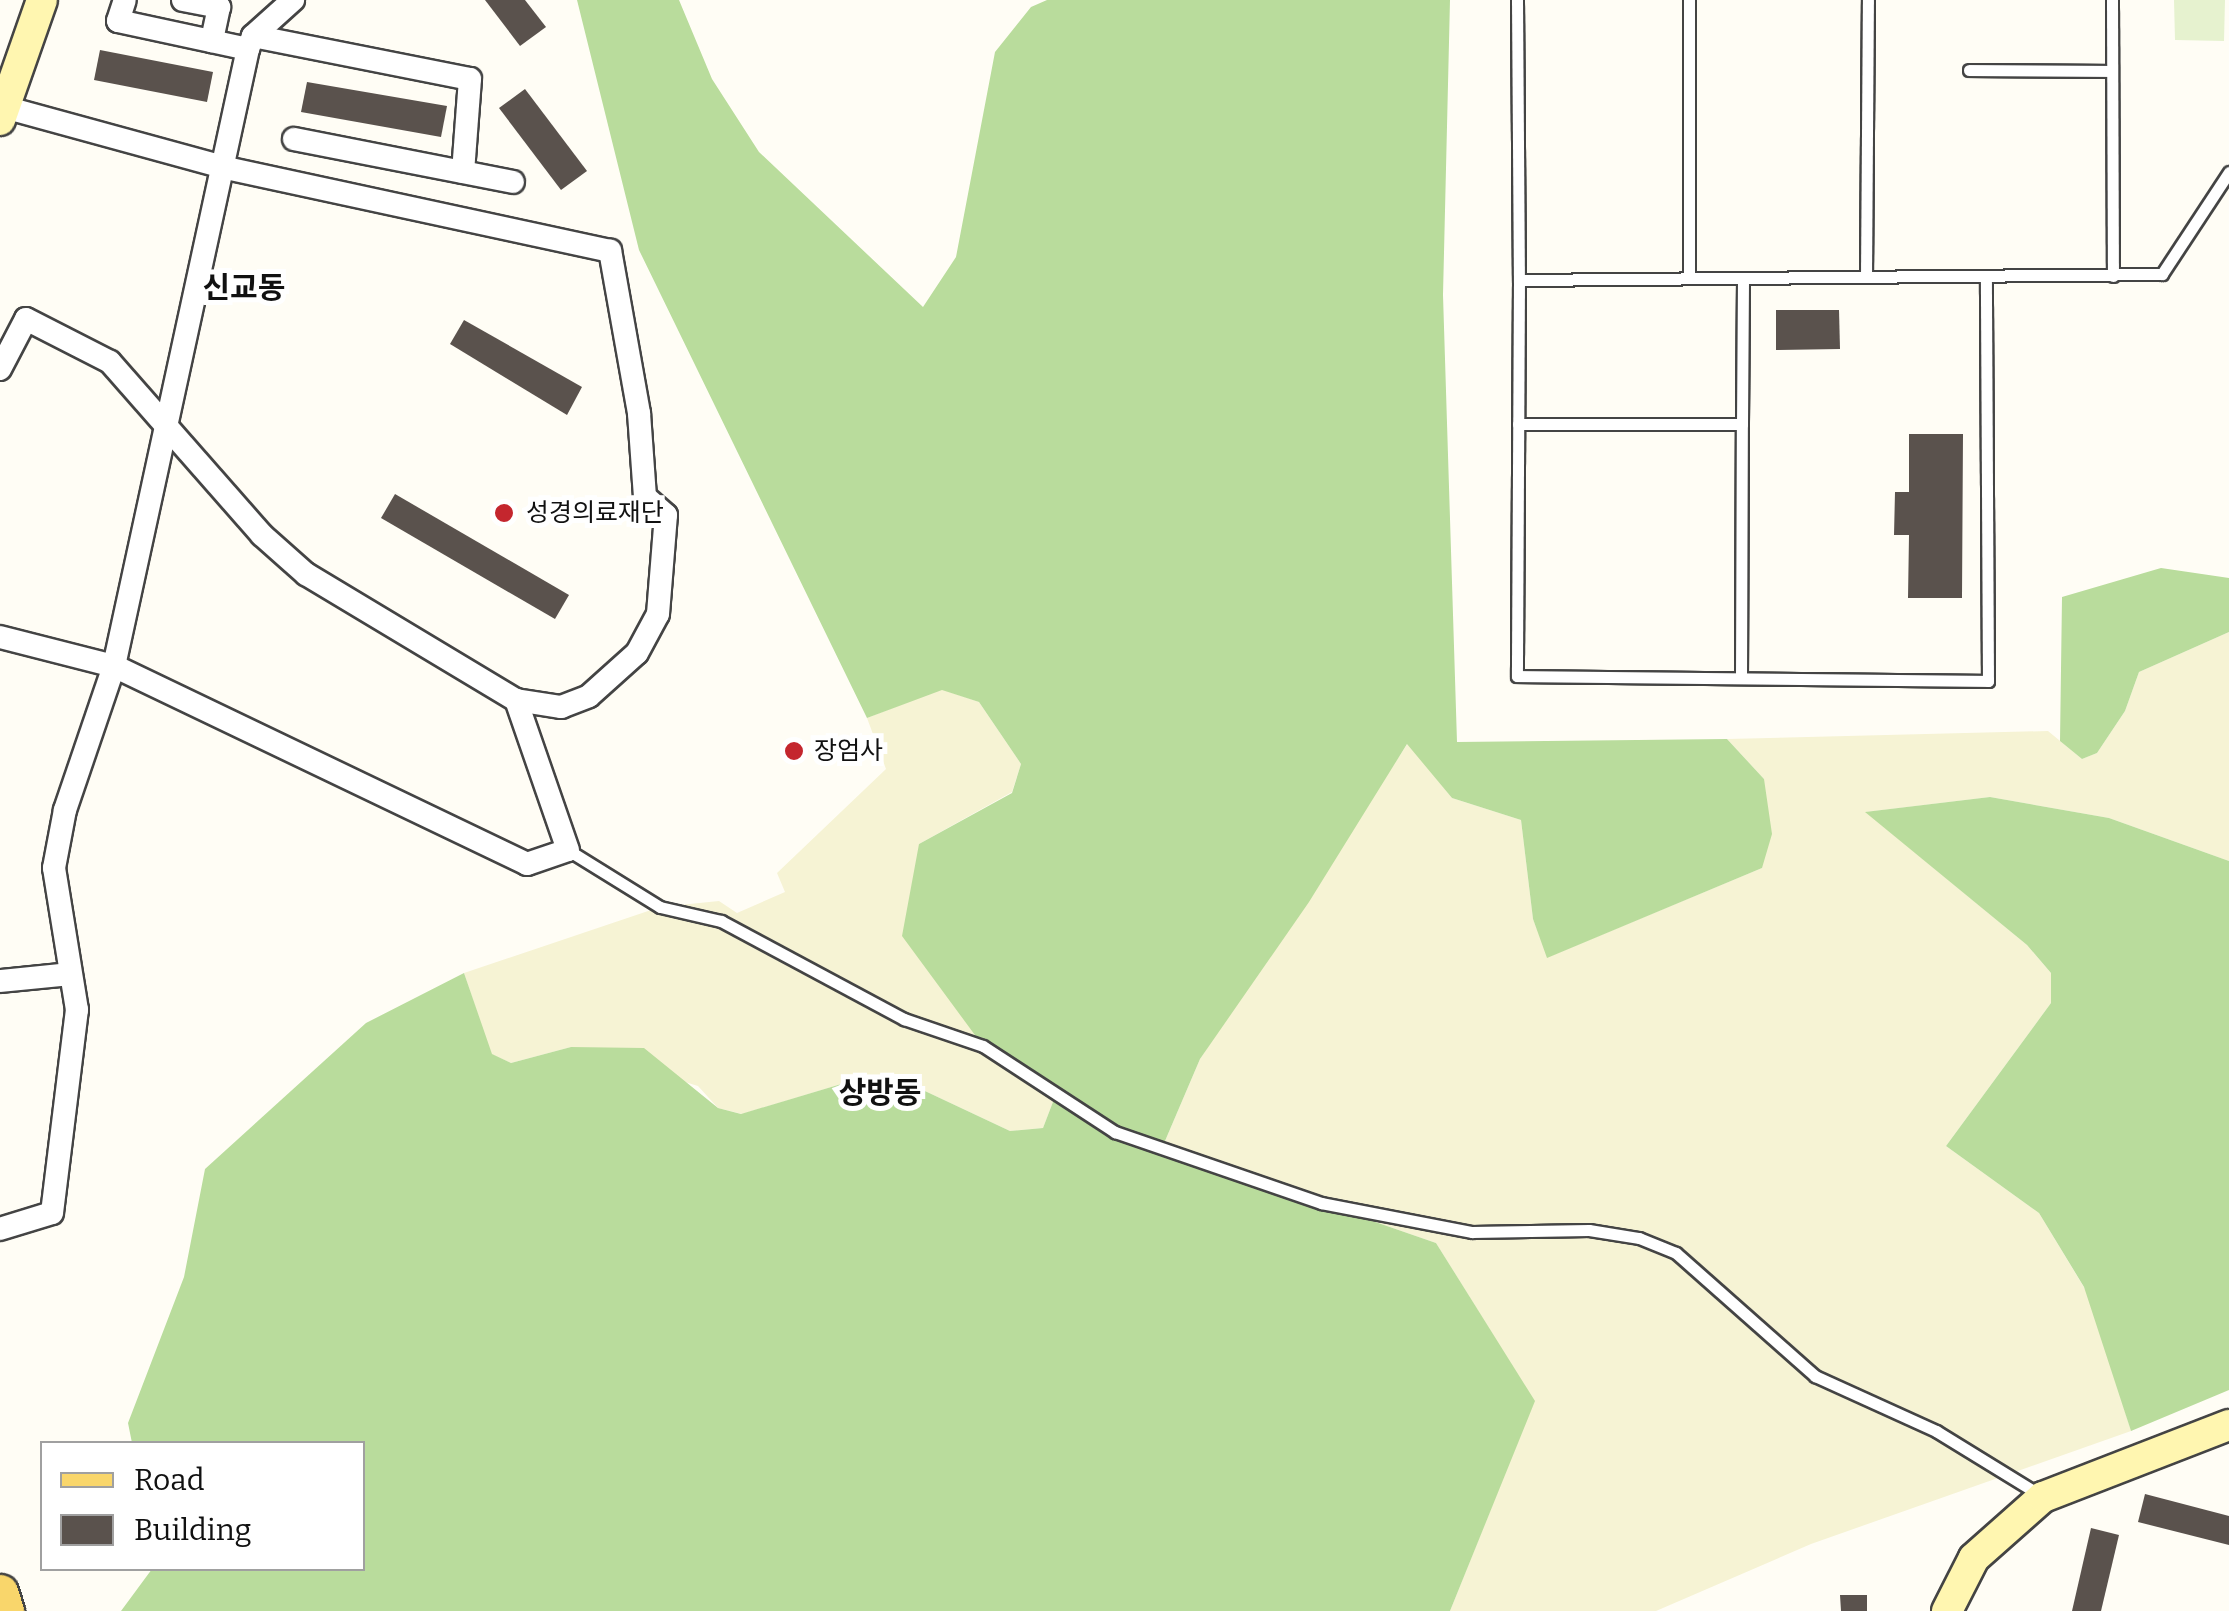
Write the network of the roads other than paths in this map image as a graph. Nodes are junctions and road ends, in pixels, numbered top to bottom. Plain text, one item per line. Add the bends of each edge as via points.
1 (42, 0) edge
2 (125, 0) edge
3 (184, 0) edge
4 (293, 0) edge
5 (1517, 0) edge
6 (1689, 0) edge
7 (1868, 0) edge
8 (2112, 0) edge
9 (212, 41) junction
10 (250, 42) junction
11 (1969, 70) dead end
12 (2112, 72) junction
13 (2, 114) edge
14 (294, 139) dead end
15 (223, 167) junction
16 (462, 172) junction
17 (2229, 172) edge
18 (513, 182) dead end
19 (1986, 276) junction
20 (2113, 276) junction
21 (1866, 277) junction
22 (1689, 278) junction
23 (1743, 278) junction
24 (1520, 280) junction
25 (0, 370) edge
26 (1518, 424) junction
27 (1742, 424) junction
28 (165, 430) junction
29 (0, 637) edge
30 (114, 666) junction
31 (1741, 678) junction
32 (516, 700) junction
33 (568, 850) junction
34 (70, 974) junction
35 (0, 981) edge
36 (0, 1229) edge
37 (2229, 1426) edge
38 (2044, 1497) junction
39 (0, 1592) edge
40 (6, 1611) edge
41 (1947, 1611) edge

1 - 13 street
2 - 9 street via 118,21
3 - 9 street via 219,7
4 - 10 street
5 - 24 lane
6 - 22 lane
7 - 21 lane
8 - 12 lane
9 - 10 street
10 - 15 street
10 - 16 street via 470,79
11 - 12 lane
12 - 20 lane
13 - 15 street
14 - 16 street
15 - 28 street
15 - 32 street via 610,251 639,413 645,497 666,515 658,614 637,654 589,696 561,707
16 - 18 street
17 - 20 lane via 2162,274
19 - 20 lane
19 - 21 lane
19 - 31 lane via 1988,680
21 - 23 lane
22 - 23 lane
22 - 24 lane
23 - 27 lane
24 - 26 lane
25 - 28 street via 26,320 110,362
26 - 27 lane
26 - 31 lane via 1516,676
27 - 31 lane
28 - 30 street
28 - 32 street via 306,574
29 - 30 street
30 - 33 street via 527,864
30 - 34 street via 66,810 54,868
32 - 33 street
33 - 38 lane via 660,908 721,921 904,1019 983,1046 1115,1132 1322,1202 1472,1232 1589,1230 1639,1238 1676,1253 1815,1376 1936,1431
34 - 35 street
34 - 36 street via 76,1010 52,1213
37 - 38 street
38 - 41 street via 1974,1558
39 - 40 main road

